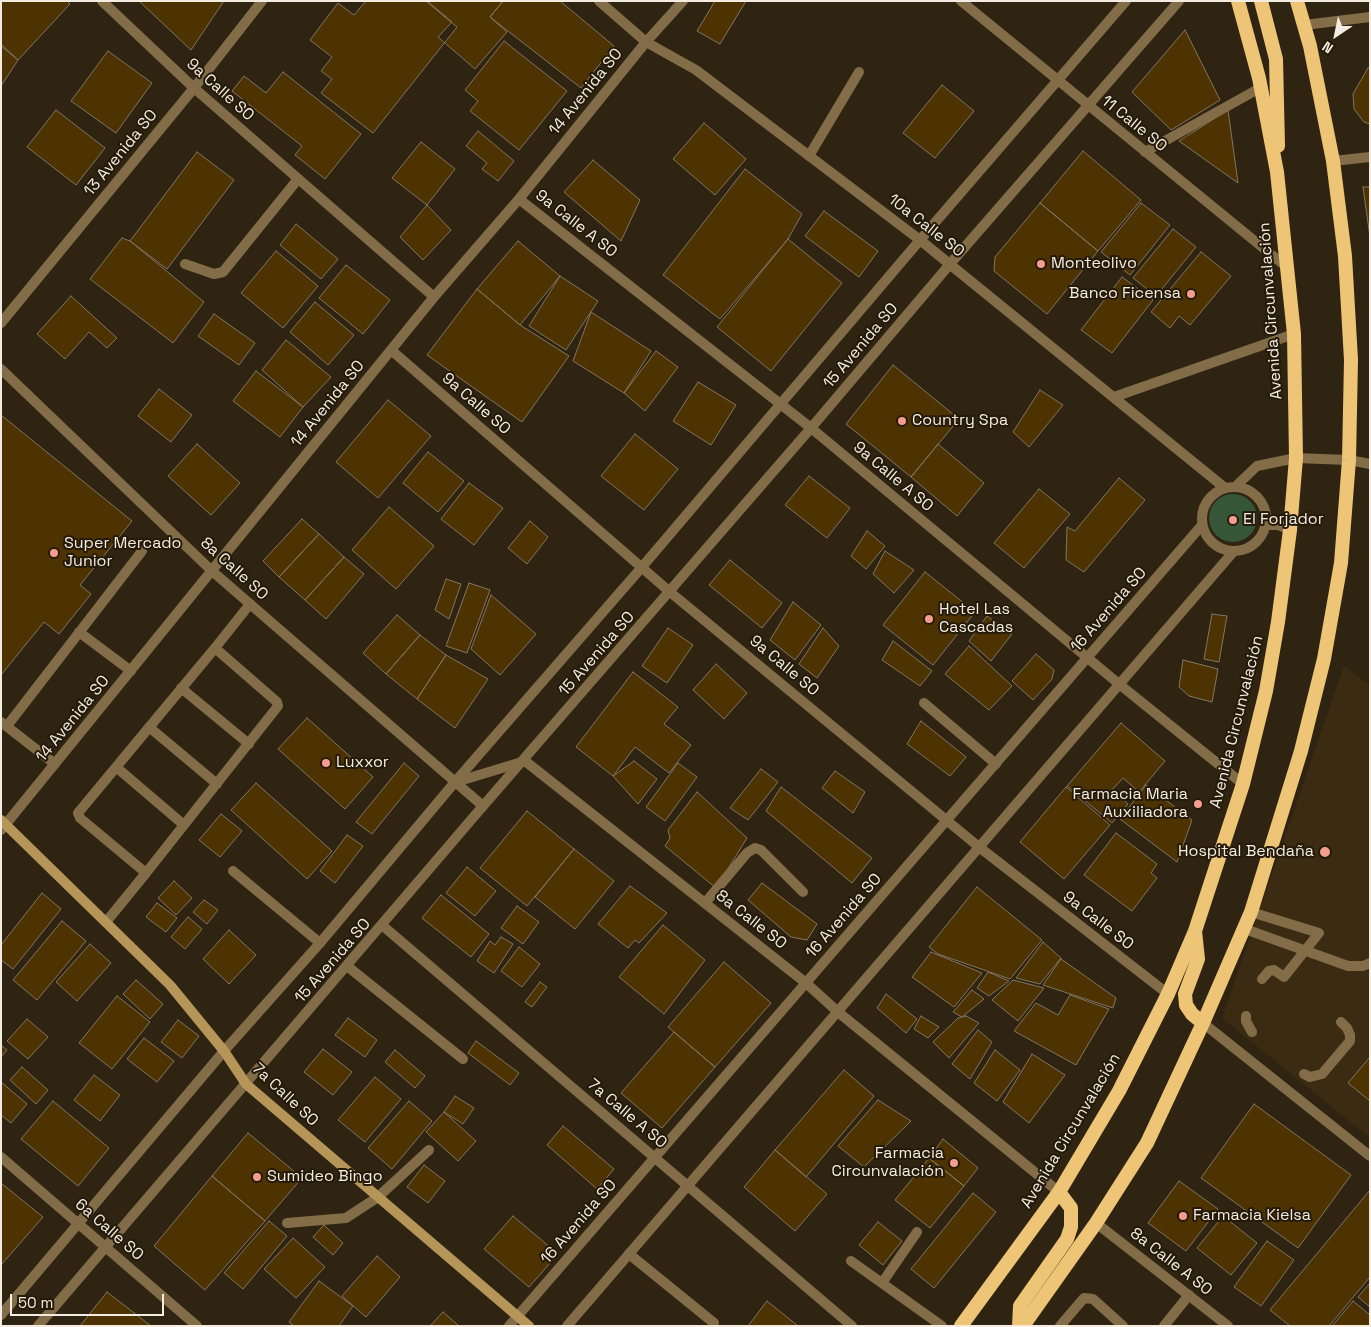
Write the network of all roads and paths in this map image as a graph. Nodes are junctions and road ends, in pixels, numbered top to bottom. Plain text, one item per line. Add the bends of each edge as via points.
1 (102, 1) edge
2 (262, 1) edge
3 (599, 1) edge
4 (683, 1) edge
5 (961, 1) edge
6 (1126, 1) edge
7 (1179, 1) edge
8 (1238, 1) edge
9 (1262, 1) edge
10 (1297, 1) edge
11 (1370, 17) edge
12 (1304, 25) junction
13 (646, 42) junction
14 (859, 72) dead end
15 (1058, 80) junction
16 (194, 88) junction
17 (1260, 88) junction
18 (1088, 105) junction
19 (1145, 152) junction
20 (809, 156) junction
21 (1370, 157) edge
22 (1333, 161) junction
23 (1277, 172) junction
24 (298, 179) junction
25 (519, 199) junction
26 (920, 240) junction
27 (185, 264) dead end
28 (950, 264) junction
29 (1289, 269) junction
30 (434, 297) junction
31 (1, 323) edge
32 (1294, 334) junction
33 (391, 350) junction
34 (1, 370) edge
35 (1114, 397) junction
36 (782, 404) junction
37 (811, 428) junction
38 (1296, 458) junction
39 (1349, 460) junction
40 (1370, 464) edge
41 (1230, 487) junction
42 (1265, 525) junction
43 (1202, 526) junction
44 (1290, 530) junction
45 (1234, 551) junction
46 (142, 552) dead end
47 (642, 567) junction
48 (212, 571) junction
49 (670, 592) junction
50 (250, 604) junction
51 (79, 632) junction
52 (214, 648) junction
53 (1087, 658) junction
54 (131, 671) junction
55 (1119, 684) junction
56 (181, 688) junction
57 (924, 703) dead end
58 (4, 724) edge
59 (149, 727) junction
60 (249, 744) junction
61 (525, 760) junction
62 (55, 764) junction
63 (996, 764) junction
64 (116, 767) junction
65 (455, 782) junction
66 (217, 784) junction
67 (1243, 784) junction
68 (483, 806) junction
69 (947, 820) junction
70 (3, 825) edge
71 (184, 825) junction
72 (979, 847) junction
73 (233, 870) dead end
74 (146, 873) junction
75 (802, 892) dead end
76 (705, 903) junction
77 (1251, 912) junction
78 (106, 922) junction
79 (383, 926) junction
80 (1245, 929) junction
81 (1195, 931) junction
82 (320, 943) junction
83 (1306, 950) junction
84 (1370, 963) edge
85 (347, 966) junction
86 (1262, 979) dead end
87 (806, 983) junction
88 (1168, 994) junction
89 (838, 1012) junction
90 (1246, 1016) dead end
91 (1341, 1022) dead end
92 (1203, 1023) junction
93 (1252, 1032) dead end
94 (224, 1050) junction
95 (463, 1059) dead end
96 (1304, 1074) dead end
97 (246, 1084) junction
98 (429, 1150) dead end
99 (1370, 1156) edge
100 (1, 1157) edge
101 (655, 1157) junction
102 (688, 1185) junction
103 (1059, 1192) junction
104 (378, 1197) junction
105 (287, 1223) dead end
106 (1096, 1223) junction
107 (79, 1224) junction
108 (917, 1232) dead end
109 (105, 1248) junction
110 (629, 1254) junction
111 (851, 1261) dead end
112 (882, 1283) junction
113 (1188, 1295) junction
114 (1, 1315) edge
115 (517, 1316) junction
116 (714, 1323) dead end
117 (38, 1326) edge
118 (197, 1326) edge
119 (509, 1326) edge
120 (529, 1326) edge
121 (567, 1326) edge
122 (852, 1326) edge
123 (942, 1326) edge
124 (961, 1326) edge
125 (1019, 1326) edge
126 (1023, 1326) edge
127 (1060, 1326) edge
128 (1124, 1326) edge
129 (1164, 1326) edge
130 (1228, 1326) edge

1 - 16 street, 9a Calle SO
2 - 16 street, 13 Avenida SO
3 - 13 street, 10a Calle SO
4 - 13 street, 14 Avenida SO
5 - 15 street, 11 Calle SO
6 - 15 street, 15 Avenida SO
7 - 18 street, 15 Avenida SO
8 - 17 highway, Avenida Circunvalación
9 - 23 highway via 1276,59
10 - 12 highway
11 - 12 street
12 - 22 highway
13 - 20 street, 10a Calle SO via 696,70
13 - 25 street, 14 Avenida SO
14 - 20 street
15 - 18 street, 11 Calle SO
15 - 26 street, 15 Avenida SO
16 - 24 street, 9a Calle SO
16 - 31 street, 13 Avenida SO
17 - 19 street
17 - 23 highway, Avenida Circunvalación
18 - 19 street, 11 Calle SO
18 - 28 street, 15 Avenida SO
19 - 29 street, 11 Calle SO
20 - 26 street, 10a Calle SO
21 - 22 street
22 - 39 highway via 1345,256 1350,360
23 - 29 highway, Avenida Circunvalación
24 - 27 street via 223,272 214,274
24 - 30 street, 9a Calle SO
25 - 30 street, 14 Avenida SO
25 - 36 street, 9a Calle A SO
26 - 28 street, 10a Calle SO
26 - 36 street, 15 Avenida SO
28 - 35 street, 10a Calle SO
28 - 37 street, 15 Avenida SO
29 - 32 highway, Avenida Circunvalación
30 - 33 street, 14 Avenida SO
32 - 35 street
32 - 38 highway, Avenida Circunvalación
33 - 47 street, 9a Calle SO
33 - 48 street, 14 Avenida SO
34 - 48 street, 8a Calle SO
35 - 41 street, 10a Calle SO
36 - 37 street, 9a Calle A SO
36 - 47 street, 15 Avenida SO
37 - 49 street, 15 Avenida SO
37 - 53 street, 9a Calle A SO
38 - 39 street
38 - 41 street via 1257,466
38 - 44 highway, Avenida Circunvalación
39 - 40 street
39 - 77 highway via 1341,563 1324,659 1301,750
41 - 42 street via 1246,489 1259,500 1265,514
41 - 43 street via 1209,498
42 - 44 street via 1278,525
42 - 45 street via 1254,544
43 - 45 street via 1213,544
43 - 53 street, 16 Avenida SO
44 - 67 highway, Avenida Circunvalación via 1267,682
45 - 55 street
46 - 51 street
47 - 49 street, 9a Calle SO
47 - 65 street, 15 Avenida SO
48 - 50 street, 8a Calle SO
48 - 54 street, 14 Avenida SO
49 - 61 street, 15 Avenida SO
49 - 69 street, 9a Calle SO
50 - 52 street
50 - 65 street, 8a Calle SO
51 - 54 street
51 - 58 street
52 - 56 street
52 - 60 street via 277,702 276,710
53 - 55 street, 9a Calle A SO
53 - 63 street, 16 Avenida SO
54 - 62 street, 14 Avenida SO
55 - 67 street, 9a Calle A SO
55 - 72 street
56 - 59 street
56 - 60 street
57 - 63 street
58 - 62 street
59 - 64 street
59 - 66 street
60 - 66 street
61 - 65 street
61 - 68 street, 15 Avenida SO
61 - 76 street, 8a Calle SO
62 - 70 street, 14 Avenida SO
63 - 69 street, 16 Avenida SO
64 - 71 street
64 - 74 street via 78,816
65 - 68 street, 8a Calle SO
65 - 82 street, 15 Avenida SO
66 - 71 street
67 - 81 highway, Avenida Circunvalación
68 - 79 street, 15 Avenida SO
69 - 72 street, 9a Calle SO
69 - 87 street, 16 Avenida SO
70 - 78 main road, 7a Calle SO
71 - 74 street
72 - 88 street, 9a Calle SO
72 - 89 street
73 - 82 street
74 - 78 street
75 - 76 street via 756,848 747,853
76 - 87 street, 8a Calle SO
77 - 80 highway
77 - 83 street via 1319,933
78 - 94 main road, 7a Calle SO via 170,984
79 - 85 street, 15 Avenida SO
79 - 101 street, 7a Calle A SO
80 - 83 street
80 - 92 highway
81 - 88 highway, Avenida Circunvalación
81 - 92 highway via 1198,959 1185,994 1186,1005
82 - 94 street, 15 Avenida SO
83 - 84 street via 1348,966
83 - 86 street via 1284,977 1274,970
85 - 95 street
85 - 97 street, 15 Avenida SO
87 - 89 street, 8a Calle SO
87 - 101 street, 16 Avenida SO
88 - 103 highway, Avenida Circunvalación via 1119,1091
89 - 102 street
89 - 103 street, 8a Calle SO
90 - 93 street
91 - 96 street via 1347,1028 1350,1041 1322,1074 1316,1077
92 - 99 street
92 - 106 highway via 1147,1143
94 - 97 main road, 7a Calle SO
94 - 107 street, 15 Avenida SO
97 - 104 main road, 7a Calle SO
97 - 109 street, 15 Avenida SO
98 - 104 street
100 - 107 street, 6a Calle SO
101 - 102 street, 7a Calle A SO
101 - 115 street, 16 Avenida SO
102 - 110 street
102 - 122 street, 7a Calle A SO
103 - 124 highway, Avenida Circunvalación
103 - 125 highway via 1071,1208 1072,1227 1020,1306
104 - 105 street via 346,1218
104 - 115 main road, 7a Calle SO
106 - 113 street, 8a Calle A SO
106 - 126 highway
107 - 109 street, 6a Calle SO
107 - 114 street, 15 Avenida SO
108 - 112 street
109 - 117 street, 15 Avenida SO
109 - 118 street, 6a Calle SO
110 - 116 street
110 - 121 street
111 - 112 street
112 - 123 street
113 - 129 street
113 - 130 street, 8a Calle A SO
115 - 119 street, 16 Avenida SO
115 - 120 main road, 7a Calle SO
127 - 128 street via 1084,1298 1093,1299

